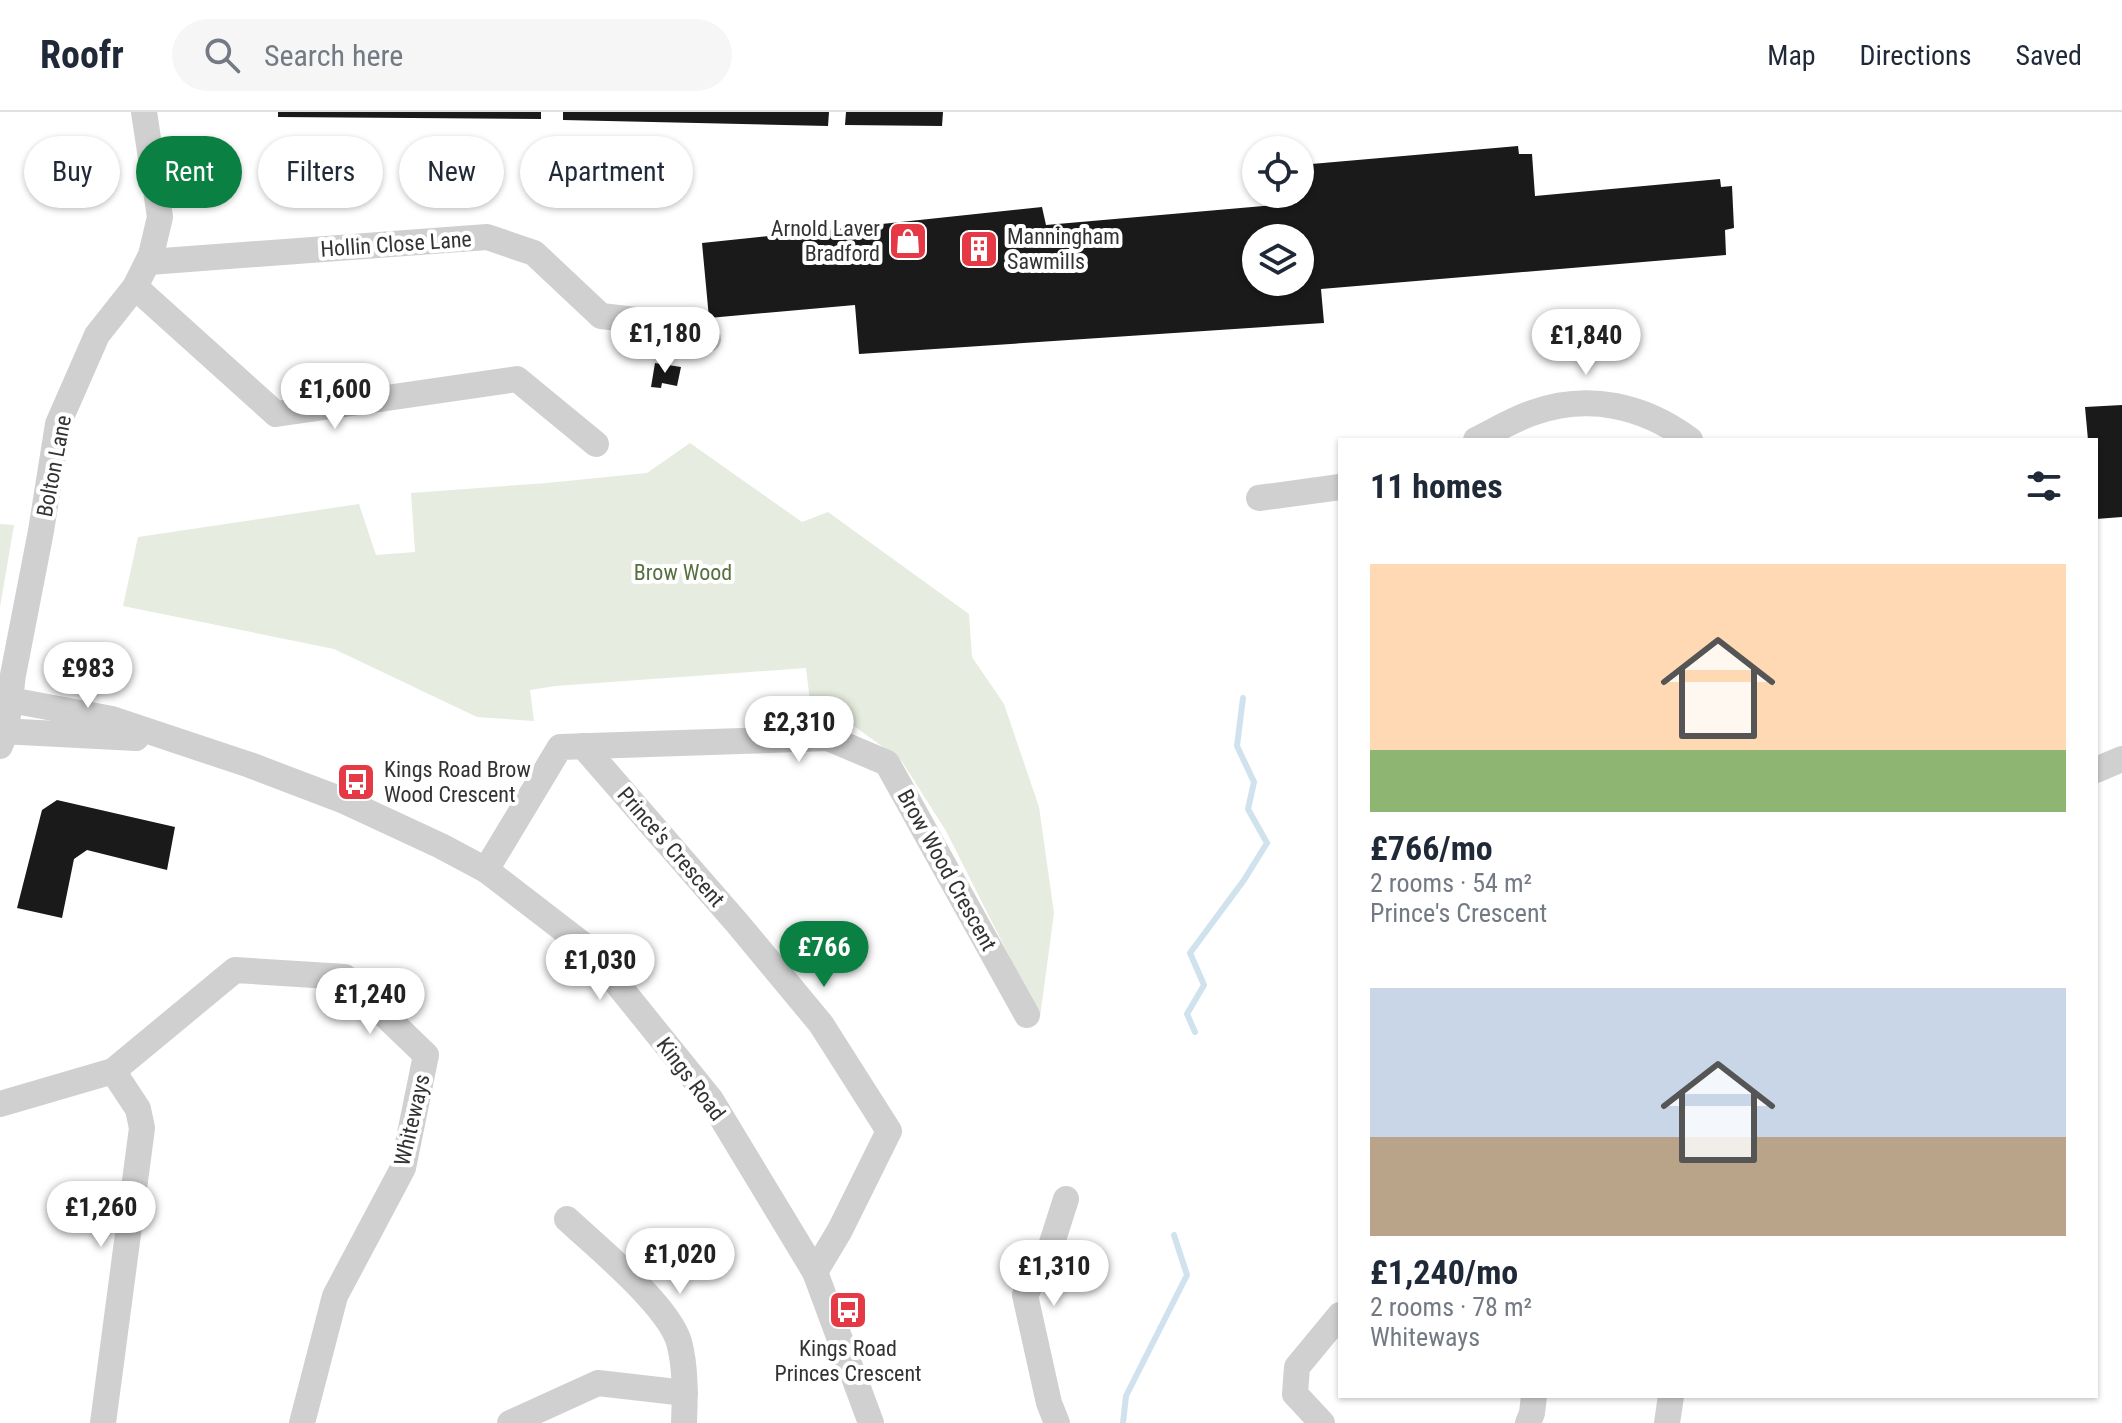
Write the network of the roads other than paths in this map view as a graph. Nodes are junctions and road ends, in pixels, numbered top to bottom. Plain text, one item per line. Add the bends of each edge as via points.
1 (144, 112) edge
2 (149, 262) junction
3 (135, 287) junction
4 (708, 339) dead end
5 (1518, 430) edge
6 (1484, 438) edge
7 (1687, 438) edge
8 (596, 444) dead end
9 (1338, 487) edge
10 (1259, 498) dead end
11 (5, 700) edge
12 (2, 736) edge
13 (176, 743) junction
14 (583, 746) junction
15 (2122, 759) edge
16 (2098, 769) edge
17 (486, 870) junction
18 (1027, 1015) dead end
19 (113, 1071) junction
20 (0, 1104) edge
21 (1066, 1199) dead end
22 (567, 1219) dead end
23 (815, 1272) junction
24 (1338, 1317) edge
25 (685, 1393) junction
26 (1534, 1398) edge
27 (1671, 1398) edge
28 (103, 1423) edge
29 (302, 1423) edge
30 (510, 1423) edge
31 (684, 1423) edge
32 (871, 1423) edge
33 (1057, 1423) edge
34 (1322, 1423) edge
35 (1528, 1423) edge
36 (1667, 1423) edge

1 - 2 street, Bolton Lane via 160,217
2 - 3 street, Bolton Lane
2 - 4 street, Hollin Close Lane via 487,237 534,253 601,316 672,324
3 - 8 street via 276,414 517,379
3 - 11 street, Bolton Lane via 97,335 58,424
5 - 6 street
5 - 7 street via 1532,413 1587,402 1636,410
9 - 10 street
11 - 12 street, Bolton Lane
11 - 13 street, Kings Road via 112,719
12 - 13 street, Kings Road
13 - 17 street, Kings Road via 342,800
14 - 17 street, Brow Wood Crescent via 560,747
14 - 18 street, Brow Wood Crescent via 828,738 887,763
14 - 23 street, Prince's Crescent via 821,1024 889,1131
15 - 16 street
17 - 23 street, Kings Road via 590,950 711,1100
19 - 20 street, Whiteways
19 - 28 street via 138,1109 142,1128
19 - 29 street, Whiteways via 235,970 345,977 426,1055 403,1168 335,1296
21 - 33 street via 1050,1249 1025,1295
22 - 25 street via 656,1303 679,1341
23 - 32 street, Kings Road
24 - 34 street via 1297,1367 1295,1394
25 - 30 street via 598,1383
25 - 31 street
26 - 35 street
27 - 36 street

